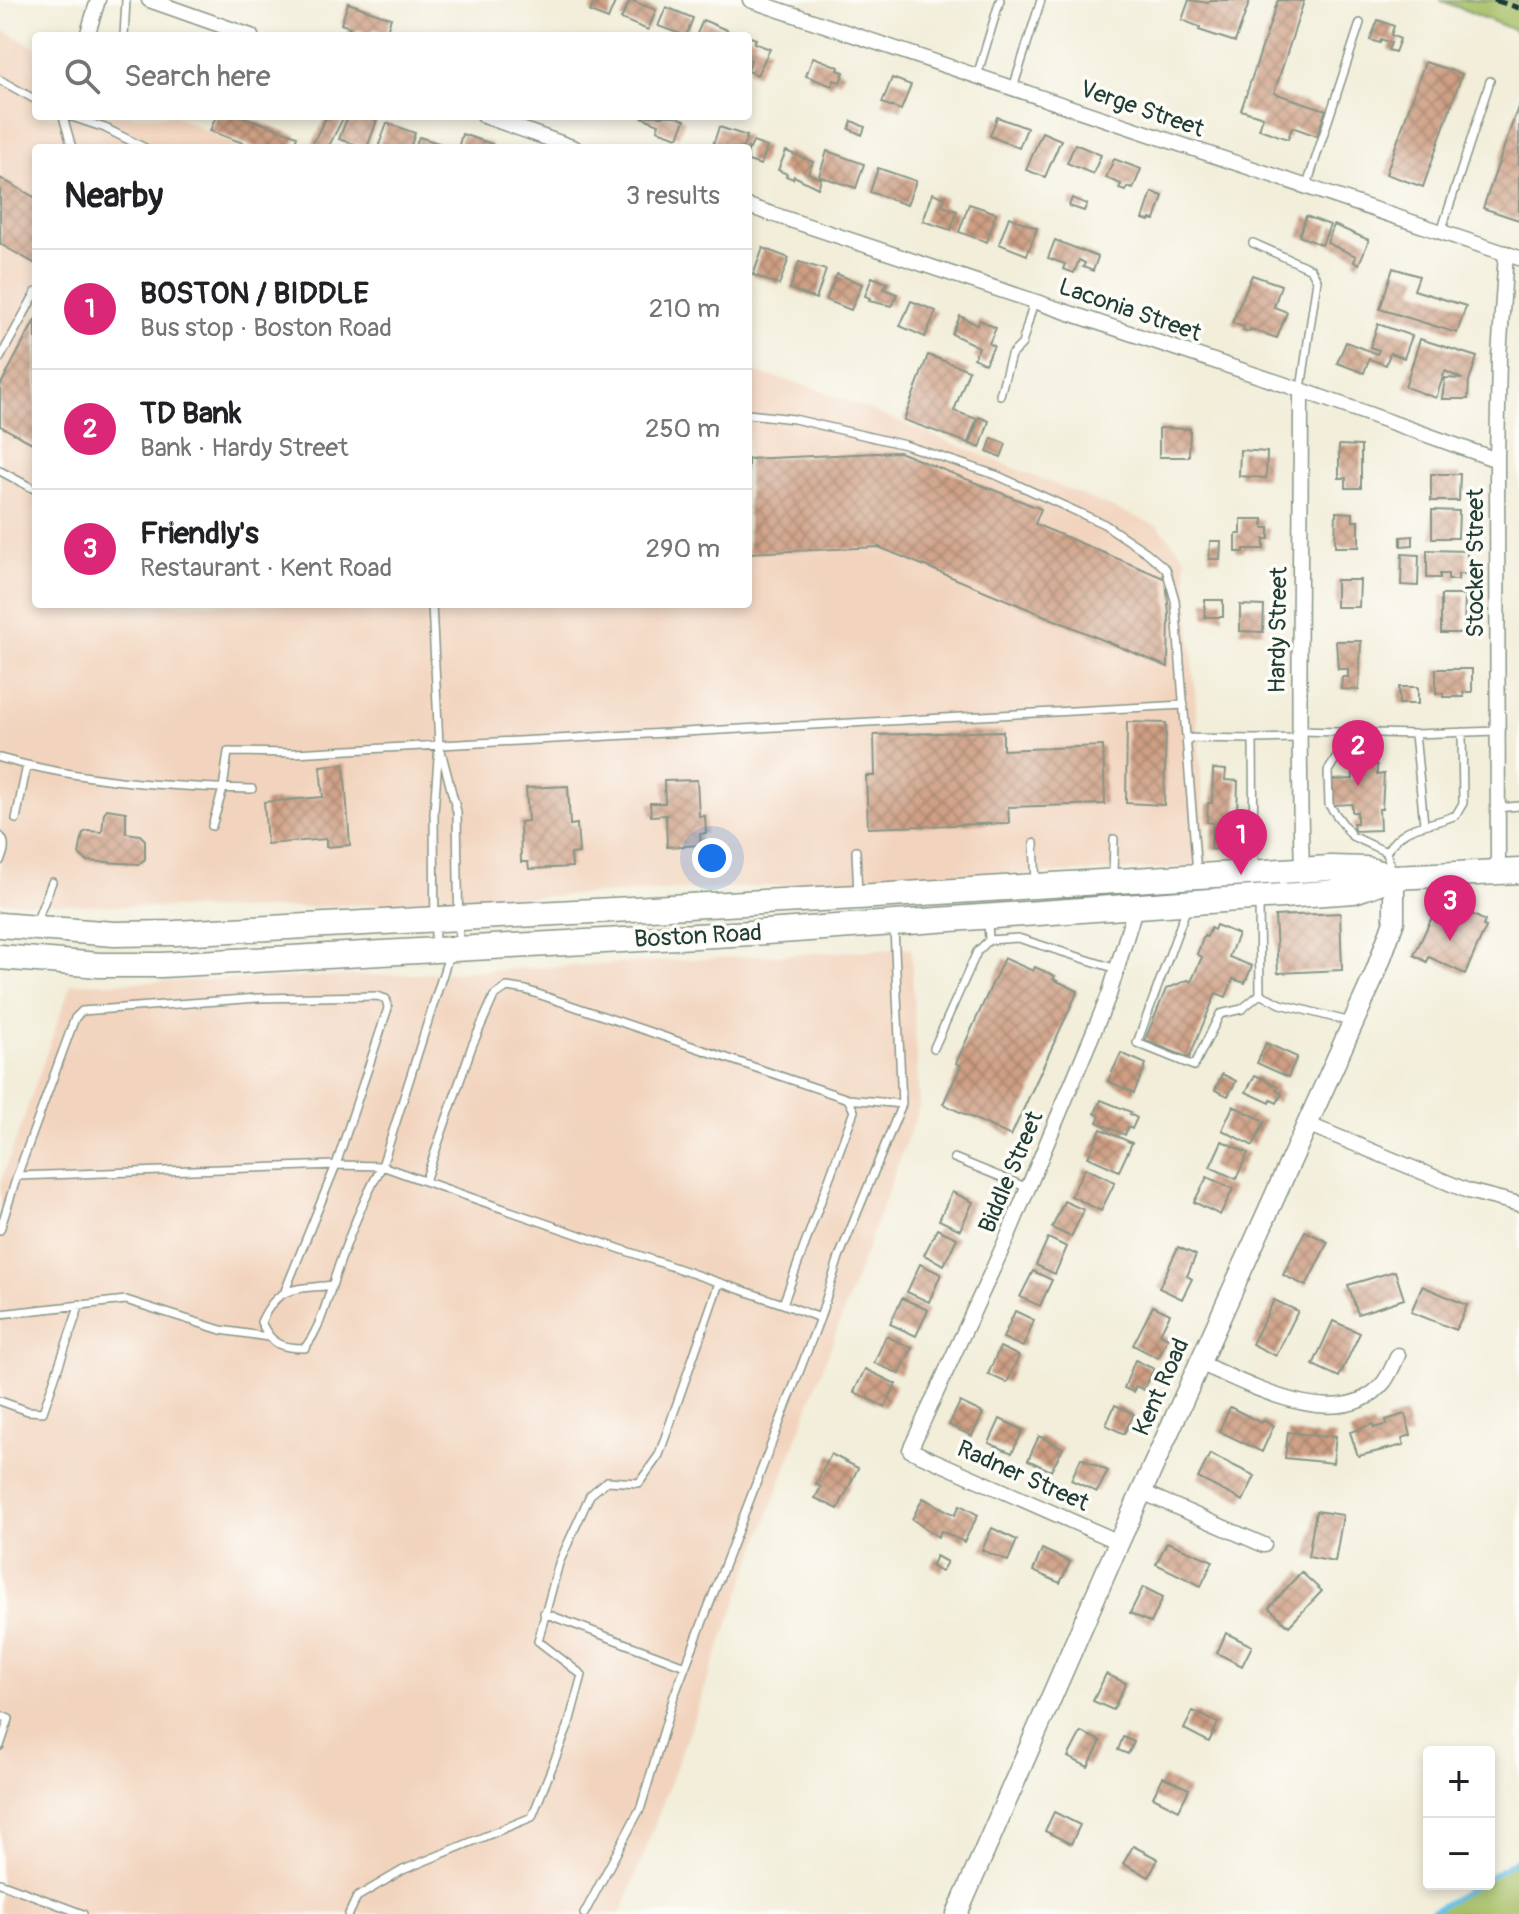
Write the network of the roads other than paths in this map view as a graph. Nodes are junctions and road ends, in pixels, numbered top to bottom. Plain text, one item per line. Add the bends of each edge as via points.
1 (98, 0) edge
2 (126, 0) edge
3 (149, 0) edge
4 (750, 0) edge
5 (1000, 0) edge
6 (1042, 0) edge
7 (1360, 23) dead end
8 (88, 32) edge
9 (124, 32) edge
10 (240, 32) edge
11 (977, 76) junction
12 (0, 80) edge
13 (1490, 81) dead end
14 (1013, 88) junction
15 (32, 98) edge
16 (67, 120) edge
17 (79, 120) edge
18 (495, 120) edge
19 (71, 144) edge
20 (137, 144) edge
21 (564, 144) edge
22 (1306, 188) junction
23 (752, 207) edge
24 (1441, 232) junction
25 (1253, 243) dead end
26 (1512, 256) edge
27 (32, 299) edge
28 (1034, 301) junction
29 (0, 358) edge
30 (1301, 390) junction
31 (1000, 395) dead end
32 (752, 414) edge
33 (1497, 460) junction
34 (0, 471) edge
35 (32, 488) edge
36 (432, 608) edge
37 (1184, 705) junction
38 (1353, 731) junction
39 (1496, 731) junction
40 (1462, 732) junction
41 (1415, 734) junction
42 (1298, 735) junction
43 (1187, 738) junction
44 (1253, 739) junction
45 (439, 745) junction
46 (0, 758) edge
47 (27, 765) junction
48 (223, 789) junction
49 (252, 789) dead end
50 (1519, 806) edge
51 (1497, 808) junction
52 (16, 819) dead end
53 (1424, 824) junction
54 (212, 826) dead end
55 (0, 836) edge
56 (1114, 839) dead end
57 (1034, 843) dead end
58 (856, 851) dead end
59 (1386, 852) junction
60 (0, 861) edge
61 (1302, 870) junction
62 (1508, 872) edge
63 (1197, 876) junction
64 (1394, 877) junction
65 (1113, 881) junction
66 (52, 882) dead end
67 (1256, 885) junction
68 (1036, 886) junction
69 (858, 897) junction
70 (1189, 901) junction
71 (1136, 905) junction
72 (448, 919) junction
73 (894, 924) junction
74 (0, 925) edge
75 (34, 928) junction
76 (989, 928) junction
77 (449, 950) junction
78 (0, 957) edge
79 (1117, 969) junction
80 (1260, 994) junction
81 (1353, 1022) junction
82 (934, 1048) dead end
83 (848, 1099) junction
84 (902, 1104) junction
85 (1307, 1124) junction
86 (954, 1158) dead end
87 (336, 1165) junction
88 (382, 1166) junction
89 (17, 1176) junction
90 (425, 1181) junction
91 (1028, 1188) junction
92 (1519, 1204) edge
93 (0, 1230) edge
94 (719, 1283) junction
95 (332, 1285) junction
96 (285, 1291) junction
97 (80, 1304) junction
98 (783, 1304) junction
99 (0, 1314) edge
100 (820, 1318) junction
101 (268, 1337) junction
102 (1398, 1355) dead end
103 (1200, 1363) junction
104 (0, 1401) edge
105 (910, 1450) joint
106 (1142, 1492) junction
107 (1119, 1542) junction
108 (1264, 1545) dead end
109 (544, 1613) junction
110 (685, 1666) junction
111 (0, 1715) edge
112 (0, 1746) edge
113 (0, 1883) edge
114 (83, 1914) edge
115 (349, 1914) edge
116 (584, 1914) edge
117 (957, 1914) edge

1 - 8 street
2 - 9 lane
3 - 10 street
4 - 11 street, Verge Street
5 - 11 lane
6 - 14 lane
7 - 22 lane
11 - 14 street, Verge Street
12 - 15 lane
13 - 24 lane
14 - 22 street, Verge Street
16 - 19 lane
17 - 20 lane
18 - 21 street
22 - 24 street, Verge Street
23 - 28 street, Laconia Street
24 - 26 street, Verge Street
25 - 30 lane via 1311,269 1317,280
26 - 33 street, Stocker Street via 1499,357
27 - 29 lane
28 - 30 street, Laconia Street
28 - 31 lane
30 - 33 street, Laconia Street
30 - 42 street, Hardy Street
32 - 37 lane via 905,445 996,475 1104,524 1136,545 1166,569 1175,600
33 - 39 street, Stocker Street
34 - 35 lane
36 - 45 lane
37 - 43 lane
37 - 45 lane
38 - 41 lane
38 - 42 lane
38 - 59 lane via 1328,771 1329,805 1352,836
39 - 40 lane
39 - 51 street, Stocker Street
40 - 41 lane
40 - 53 lane via 1463,803 1445,821
41 - 53 lane
42 - 44 lane
42 - 61 street, Hardy Street
43 - 44 lane
43 - 63 lane
44 - 67 lane
45 - 48 lane via 228,752
45 - 72 lane via 434,812
45 - 72 lane via 457,812
46 - 47 lane
47 - 48 lane
47 - 52 lane
48 - 49 lane
48 - 54 lane
50 - 51 lane
51 - 62 street, Stocker Street
53 - 59 lane via 1396,837
55 - 60 lane
56 - 65 lane
57 - 68 lane
58 - 69 lane
59 - 64 lane
61 - 64 main road, Boston Road via 1354,868
61 - 67 main road, Boston Road
62 - 64 main road, Boston Road
63 - 65 main road, Boston Road
63 - 67 main road, Boston Road
64 - 67 main road, Boston Road via 1354,891
64 - 81 street, Kent Road via 1394,921
65 - 68 main road, Boston Road
66 - 75 lane
67 - 70 main road, Boston Road
67 - 80 lane
68 - 69 main road, Boston Road
69 - 72 main road, Boston Road
70 - 71 main road, Boston Road
70 - 80 lane via 1137,1043 1194,1066 1220,1014 1242,1009
71 - 76 main road, Boston Road
71 - 79 street, Biddle Street
72 - 75 main road, Boston Road via 144,934
72 - 77 lane
72 - 77 lane
73 - 76 main road, Boston Road
73 - 77 main road, Boston Road
73 - 84 lane
74 - 75 main road, Boston Road
76 - 79 lane
76 - 82 lane
77 - 78 main road, Boston Road via 161,965
77 - 88 lane
79 - 91 street, Biddle Street
80 - 81 lane
81 - 85 street, Kent Road
83 - 84 lane
83 - 90 lane via 507,987 494,996 472,1046
83 - 98 lane via 854,1111
84 - 100 lane via 839,1257
85 - 92 street via 1468,1191
85 - 103 street, Kent Road
86 - 91 lane
87 - 88 lane
87 - 89 lane
87 - 89 lane via 388,1008 386,999 377,996 258,998 82,1011
87 - 96 lane
88 - 90 lane
88 - 95 lane
89 - 93 lane
90 - 94 lane
91 - 105 street, Biddle Street
94 - 98 lane
94 - 109 lane via 659,1455 639,1483 607,1481 590,1495 559,1563
95 - 96 lane
95 - 101 lane via 319,1330 305,1348 285,1348
96 - 101 lane via 269,1304 261,1322
97 - 99 lane
97 - 101 lane via 126,1300 221,1330
97 - 104 lane via 43,1412
98 - 100 lane
100 - 110 lane
102 - 103 street via 1376,1390 1325,1405 1269,1394
103 - 106 street, Kent Road
105 - 107 street, Radner Street
106 - 107 street, Kent Road
106 - 108 street
107 - 117 street, Kent Road
109 - 110 lane
109 - 115 lane via 538,1641 582,1675 568,1727 532,1817 403,1870 357,1897
110 - 116 lane via 641,1807
111 - 112 lane via 9,1719
113 - 114 lane

